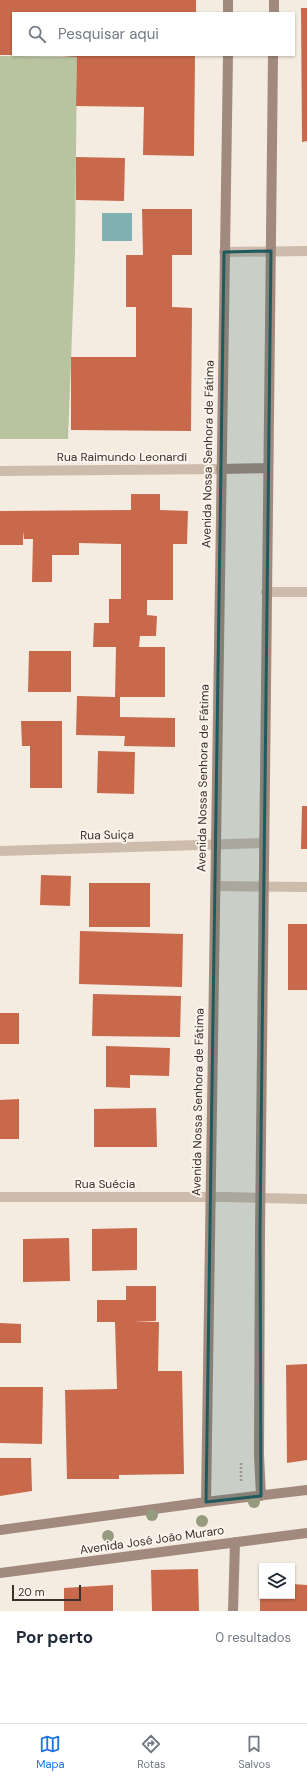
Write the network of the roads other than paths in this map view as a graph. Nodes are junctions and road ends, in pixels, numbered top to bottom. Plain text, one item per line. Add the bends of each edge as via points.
1 (228, 0) edge
2 (274, 0) edge
3 (228, 12) edge
4 (274, 12) edge
5 (228, 56) edge
6 (274, 56) edge
7 (271, 251) junction
8 (307, 251) edge
9 (224, 252) junction
10 (268, 468) junction
11 (221, 469) junction
12 (0, 471) edge
13 (266, 592) junction
14 (307, 592) edge
15 (264, 843) junction
16 (216, 846) junction
17 (0, 851) edge
18 (216, 886) junction
19 (264, 886) junction
20 (307, 887) edge
21 (0, 1197) edge
22 (210, 1198) junction
23 (260, 1198) junction
24 (307, 1199) edge
25 (307, 1490) edge
26 (261, 1496) junction
27 (206, 1502) junction
28 (0, 1530) edge
29 (307, 1532) edge
30 (235, 1542) junction
31 (0, 1573) edge
32 (233, 1611) edge

1 - 3 street
2 - 4 street
5 - 9 street, Avenida Nossa Senhora de Fátima
6 - 7 street
7 - 8 street
7 - 9 street
7 - 10 street
9 - 11 street, Avenida Nossa Senhora de Fátima
10 - 11 street, Rua Raimundo Leonardi
10 - 13 street
11 - 12 street, Rua Raimundo Leonardi
11 - 16 street, Avenida Nossa Senhora de Fátima
13 - 14 street
13 - 15 street
15 - 16 street, Rua Suiça
15 - 19 street
16 - 17 street, Rua Suiça
16 - 18 street, Avenida Nossa Senhora de Fátima
18 - 19 street
18 - 22 street, Avenida Nossa Senhora de Fátima
19 - 20 street
19 - 23 street
21 - 22 street, Rua Suécia
22 - 23 street, Rua Suécia
22 - 27 street, Avenida Nossa Senhora de Fátima
23 - 24 street
23 - 26 street
25 - 26 street
26 - 27 street
27 - 28 street
29 - 30 street, Avenida José João Muraro
30 - 31 street, Avenida José João Muraro
30 - 32 street

